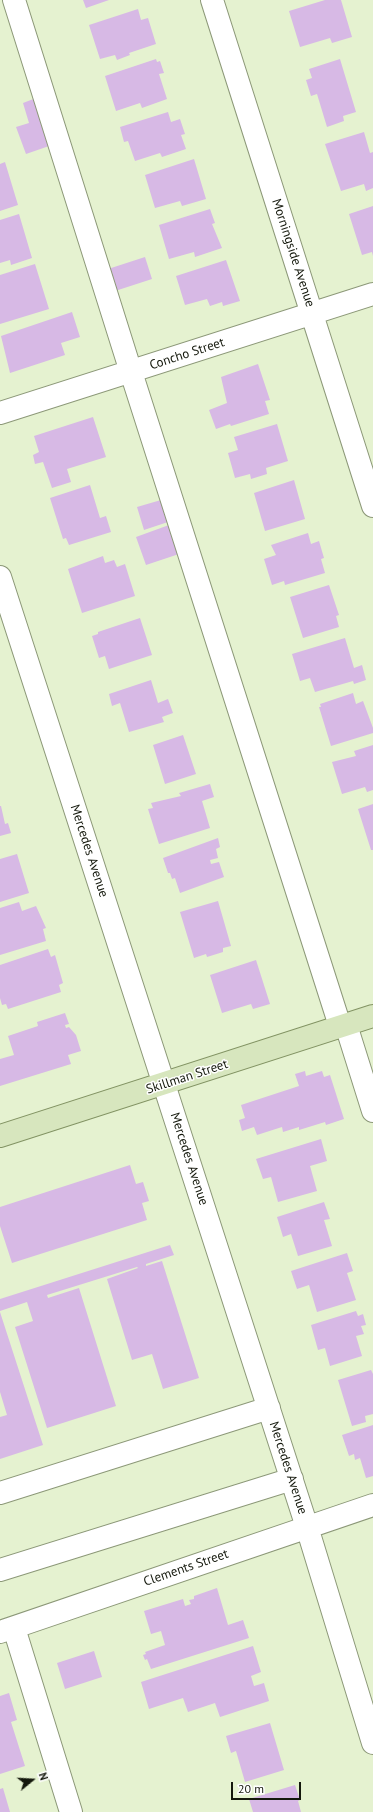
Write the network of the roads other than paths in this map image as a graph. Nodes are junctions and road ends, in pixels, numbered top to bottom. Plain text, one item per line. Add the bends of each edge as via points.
1 (14, 0) edge
2 (212, 0) edge
3 (373, 294) edge
4 (313, 314) junction
5 (131, 372) junction
6 (0, 413) edge
7 (373, 506) edge
8 (0, 577) edge
9 (373, 1016) edge
10 (343, 1025) junction
11 (165, 1084) junction
12 (373, 1111) edge
13 (0, 1136) edge
14 (269, 1408) junction
15 (292, 1479) junction
16 (0, 1493) edge
17 (373, 1505) edge
18 (307, 1527) junction
19 (0, 1570) edge
20 (7, 1630) edge
21 (373, 1743) edge
22 (71, 1812) edge

1 - 5 street
2 - 4 street, Morningside Avenue
3 - 4 street, Concho Street
4 - 5 street, Concho Street
4 - 7 street, Morningside Avenue
5 - 6 street, Concho Street
5 - 10 street
8 - 11 street, Mercedes Avenue
9 - 10 main road, Skillman Street
10 - 11 main road, Skillman Street
10 - 12 street
11 - 13 main road, Skillman Street
11 - 14 street, Mercedes Avenue
14 - 15 street, Mercedes Avenue
14 - 16 street
15 - 18 street, Mercedes Avenue
15 - 19 street
17 - 18 street, Clements Street
18 - 20 street, Clements Street
18 - 21 street, Mercedes Avenue
20 - 22 street

